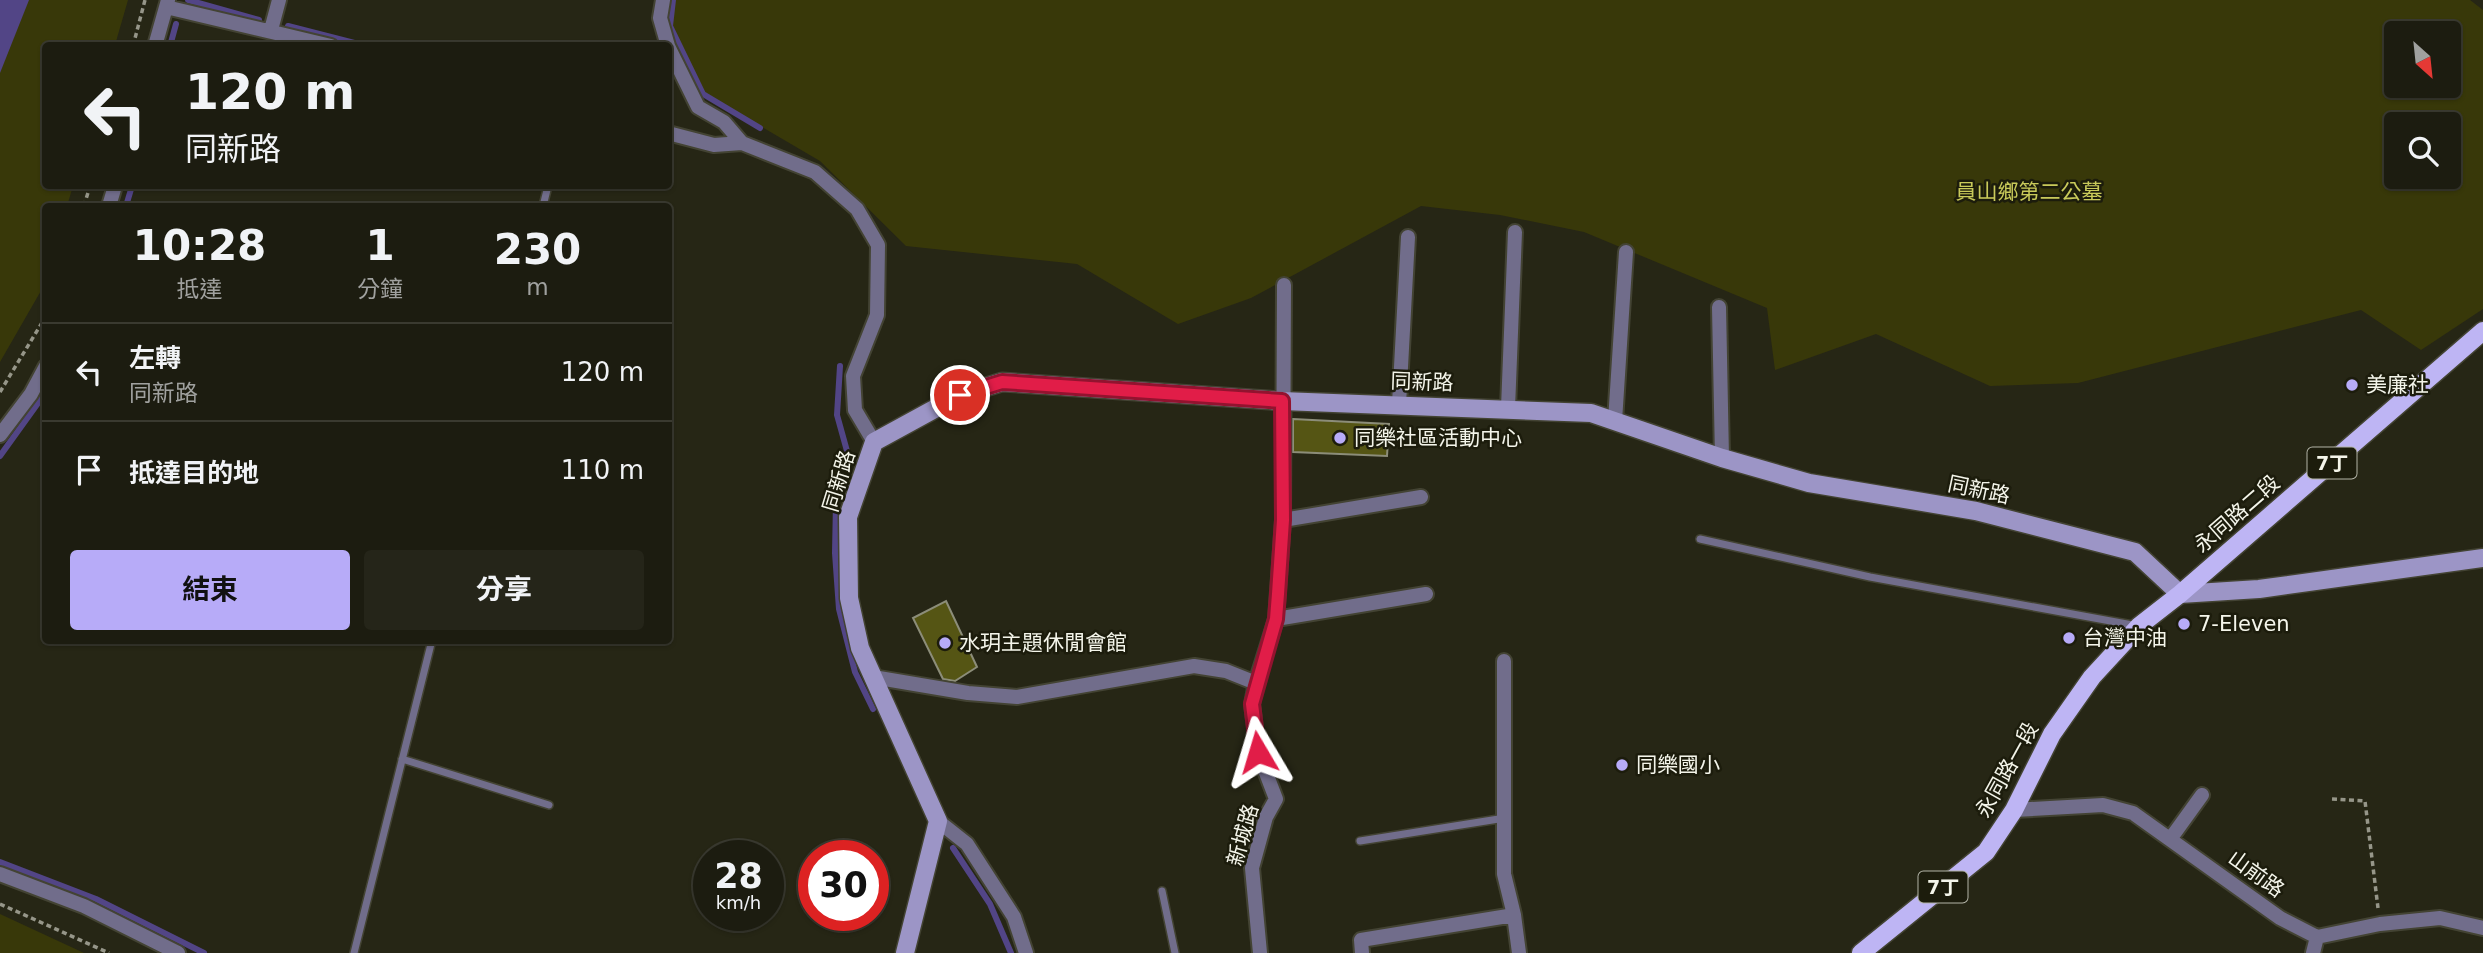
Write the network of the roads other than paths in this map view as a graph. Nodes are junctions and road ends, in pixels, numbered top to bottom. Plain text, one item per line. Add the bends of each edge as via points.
1 (279, 0) edge
2 (663, 0) edge
3 (167, 3) edge
4 (271, 30) junction
5 (156, 42) edge
6 (316, 42) edge
7 (667, 42) edge
8 (672, 54) edge
9 (672, 134) edge
10 (742, 143) junction
11 (1515, 232) dead end
12 (1408, 237) dead end
13 (1626, 252) dead end
14 (1284, 285) dead end
15 (1719, 307) dead end
16 (2483, 331) edge
17 (42, 373) edge
18 (1282, 401) junction
19 (1399, 404) junction
20 (1508, 408) junction
21 (1615, 421) junction
22 (0, 435) edge
23 (874, 442) junction
24 (1723, 458) junction
25 (1421, 497) dead end
26 (1283, 520) junction
27 (1700, 539) dead end
28 (2483, 558) edge
29 (1426, 594) dead end
30 (2180, 594) junction
31 (1276, 619) junction
32 (2139, 626) junction
33 (431, 644) edge
34 (1504, 661) dead end
35 (873, 677) junction
36 (1256, 683) junction
37 (402, 759) junction
38 (2202, 795) dead end
39 (549, 805) dead end
40 (2014, 810) junction
41 (1505, 818) junction
42 (938, 821) junction
43 (2171, 838) junction
44 (1360, 841) dead end
45 (0, 874) edge
46 (1162, 891) dead end
47 (1514, 915) junction
48 (2483, 928) edge
49 (2317, 937) junction
50 (178, 953) edge
51 (354, 953) edge
52 (905, 953) edge
53 (1026, 953) edge
54 (1175, 953) edge
55 (1244, 953) edge
56 (1260, 953) edge
57 (1362, 953) edge
58 (1519, 953) edge
59 (1861, 953) edge
60 (2313, 953) edge

1 - 4 street
2 - 7 street via 660,18
3 - 4 street
3 - 5 street
4 - 6 street
8 - 10 street via 698,107 724,122
9 - 10 street via 714,145
10 - 23 street via 815,172 856,209 878,245 877,315 853,376 855,410
11 - 20 street
12 - 19 street
13 - 21 street
14 - 18 street, 新城路
15 - 24 street
16 - 30 main road, 永同路二段 / 7丁
17 - 22 street
18 - 19 street, 同新路
18 - 23 street, 同新路 via 1002,382 960,395
18 - 26 street, 新城路
19 - 20 street, 同新路
20 - 21 street, 同新路 via 1591,412
21 - 24 street, 同新路
23 - 35 street, 同新路 via 848,517 849,598 860,648
24 - 30 street, 同新路 via 1809,483 1976,510 2135,552
25 - 26 street
26 - 31 street, 新城路
27 - 32 lane via 1870,577
28 - 30 street via 2259,589
29 - 31 street
30 - 32 main road, 永同路一段 / 7丁
31 - 36 street, 新城路
32 - 40 main road, 永同路一段 / 7丁 via 2092,677 2052,734
33 - 37 lane
34 - 41 street
35 - 36 street via 1017,697 1194,666 1226,671
35 - 42 street, 同新路
36 - 56 street, 新城路 via 1252,704 1258,752 1276,799 1252,867
37 - 39 lane
37 - 51 lane
38 - 43 street
40 - 43 street, 山前路 via 2103,805 2133,813
40 - 59 main road, 永同路一段 / 7丁 via 1986,852
41 - 44 lane
41 - 47 street via 1504,874
42 - 52 street
42 - 53 street via 967,844 1014,917
43 - 49 street, 山前路 via 2280,918
45 - 50 street via 84,906
46 - 54 lane
47 - 57 street via 1361,940
47 - 58 street
48 - 49 street via 2440,918
49 - 60 street
55 - 56 street

